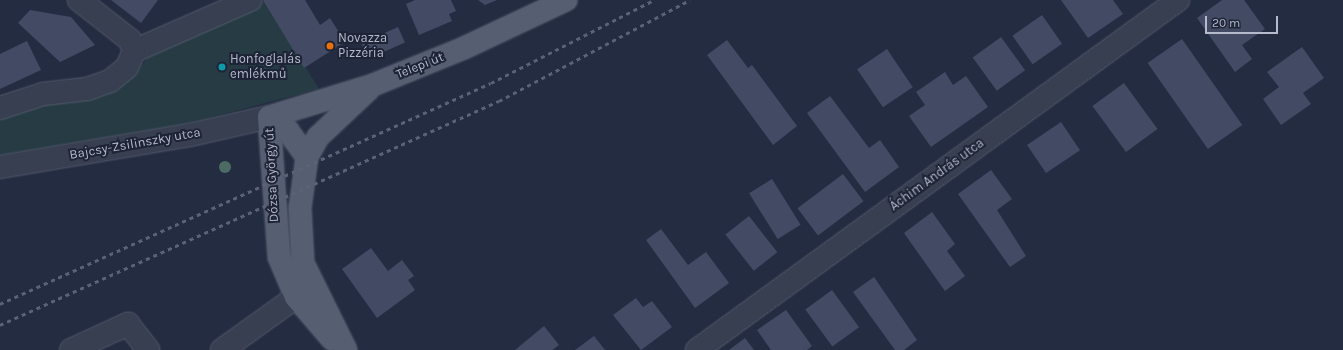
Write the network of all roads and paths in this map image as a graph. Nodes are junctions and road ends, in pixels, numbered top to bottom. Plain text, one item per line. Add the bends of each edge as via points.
1 (79, 0) edge
2 (250, 0) edge
3 (566, 0) edge
4 (1178, 0) edge
5 (132, 46) junction
6 (373, 85) junction
7 (0, 108) edge
8 (269, 117) junction
9 (307, 157) junction
10 (0, 167) edge
11 (296, 297) junction
12 (71, 350) edge
13 (148, 350) edge
14 (222, 350) edge
15 (342, 350) edge
16 (346, 350) edge
17 (697, 350) edge

1 - 5 street
2 - 5 street
3 - 6 main road, Telepi út via 464,48
4 - 17 street, Áchim András utca
5 - 7 street via 127,68 110,81 87,89 25,98
6 - 8 main road, Telepi út
6 - 9 main road via 318,137
8 - 9 main road, Dózsa György út via 288,131
8 - 10 street, Bajcsy-Zsilinszky utca via 190,135
8 - 11 main road, Dózsa György út via 275,236 286,279
9 - 16 main road, Dózsa György út via 300,208 303,263
11 - 14 street
11 - 15 main road, Dózsa György út
12 - 13 street via 128,324

